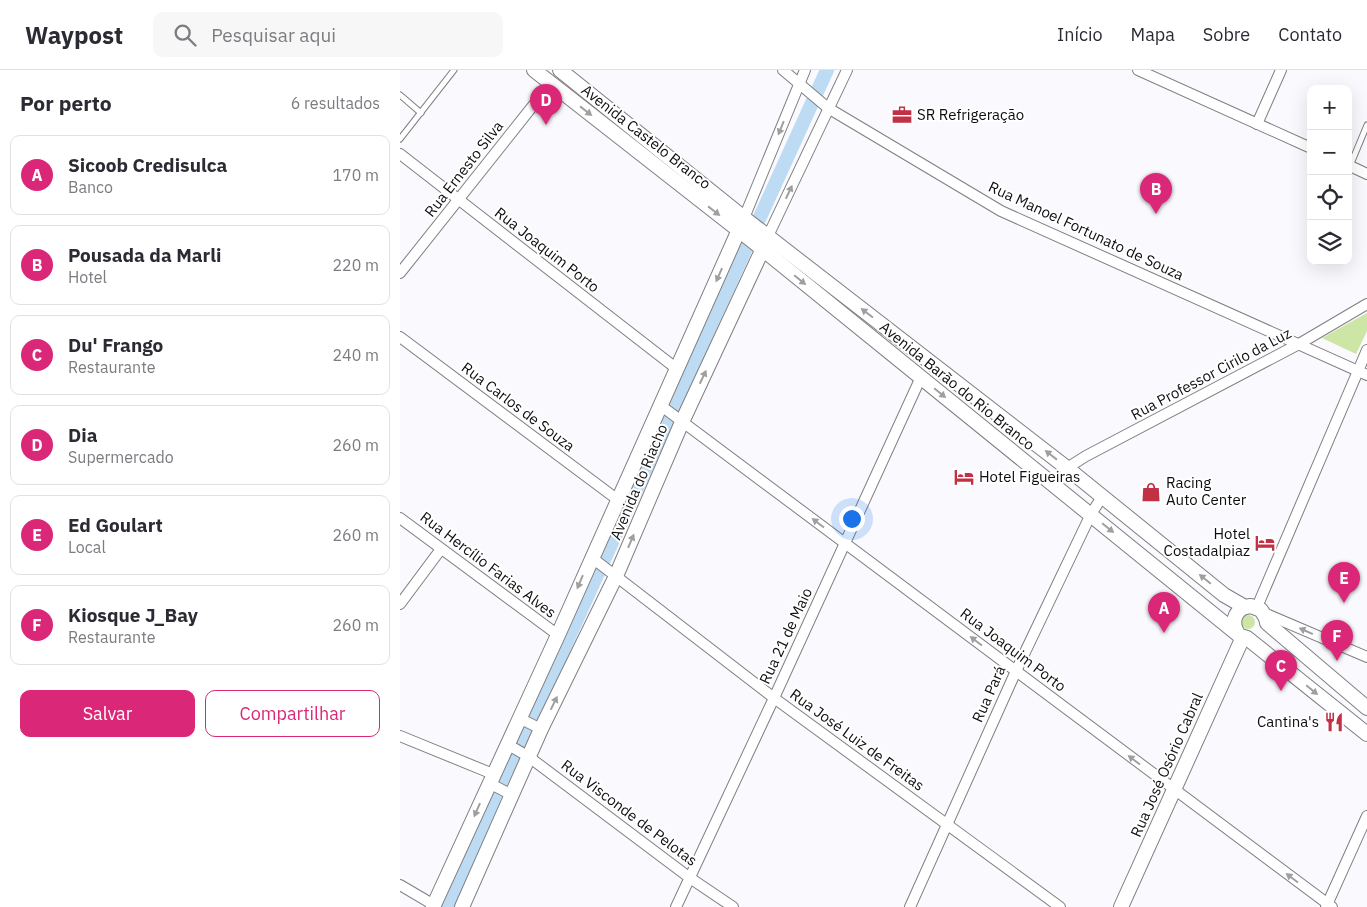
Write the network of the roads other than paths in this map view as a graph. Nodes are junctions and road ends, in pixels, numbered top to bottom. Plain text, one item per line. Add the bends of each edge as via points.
1 (454, 70) edge
2 (534, 70) edge
3 (562, 70) edge
4 (783, 70) edge
5 (805, 70) edge
6 (846, 70) edge
7 (1138, 70) edge
8 (1280, 70) edge
9 (551, 83) junction
10 (799, 83) junction
11 (400, 96) edge
12 (828, 108) junction
13 (421, 113) junction
14 (1257, 124) junction
15 (1367, 125) edge
16 (400, 140) edge
17 (1307, 146) edge
18 (400, 154) edge
19 (1352, 159) edge
20 (1352, 167) edge
21 (1367, 174) edge
22 (458, 201) junction
23 (753, 233) junction
24 (400, 273) edge
25 (1367, 304) edge
26 (400, 337) edge
27 (1300, 344) junction
28 (1367, 350) edge
29 (677, 369) junction
30 (1363, 372) edge
31 (921, 377) junction
32 (663, 407) junction
33 (679, 420) junction
34 (1067, 468) junction
35 (1102, 497) junction
36 (618, 500) junction
37 (1091, 514) junction
38 (400, 518) edge
39 (845, 544) junction
40 (441, 549) junction
41 (594, 559) junction
42 (612, 573) junction
43 (400, 604) edge
44 (1258, 613) junction
45 (558, 635) junction
46 (1243, 636) junction
47 (1367, 657) edge
48 (1016, 671) junction
49 (774, 698) junction
50 (1367, 708) edge
51 (519, 718) junction
52 (541, 729) junction
53 (1367, 734) edge
54 (400, 736) edge
55 (507, 744) junction
56 (526, 755) junction
57 (491, 779) junction
58 (1174, 790) junction
59 (512, 795) junction
60 (1367, 816) edge
61 (947, 825) junction
62 (690, 878) junction
63 (400, 886) edge
64 (434, 906) edge
65 (1328, 906) edge
66 (462, 907) edge
67 (676, 907) edge
68 (733, 907) edge
69 (910, 907) edge
70 (1060, 907) edge
71 (1120, 907) edge

1 - 13 lane
2 - 9 main road, Avenida Castelo Branco
3 - 23 main road, Avenida Castelo Branco
4 - 10 street, Rua Manoel Fortunato de Souza
5 - 10 street, Avenida do Riacho
6 - 12 street, Avenida do Riacho
7 - 14 street
8 - 14 street
9 - 22 street, Rua Ernesto Silva
9 -> 23 main road, Avenida Castelo Branco
10 - 12 street, Rua Manoel Fortunato de Souza
10 -> 23 street, Avenida do Riacho
11 - 13 lane
23 -> 12 street, Avenida do Riacho
12 - 27 street, Rua Manoel Fortunato de Souza via 1001,211
13 - 16 lane
14 - 17 street
15 - 19 lane
18 - 22 street, Rua Joaquim Porto
20 - 21 street
22 - 24 street, Rua Ernesto Silva
22 - 29 street, Rua Joaquim Porto
23 -> 29 main road, Avenida do Riacho
23 -> 31 main road, Avenida Barão do Rio Branco
33 -> 23 main road, Avenida do Riacho
34 -> 23 main road, Avenida Barão do Rio Branco
25 - 27 street, Rua Professor Cirilo da Luz
26 - 36 street, Rua Carlos de Souza
27 - 30 street, Rua Manoel Fortunato de Souza
27 - 34 street, Rua Professor Cirilo da Luz
28 - 30 street
29 - 32 main road, Avenida do Riacho
30 - 44 street
31 -> 37 main road, Avenida Barão do Rio Branco
31 - 39 street, Rua 21 de Maio
32 - 33 street, Rua Joaquim Porto
32 - 36 main road, Avenida do Riacho
39 -> 33 street, Rua Joaquim Porto
42 -> 33 main road, Avenida do Riacho
34 - 35 main road, Avenida Barão do Rio Branco
35 - 37 street, Rua Pará
44 -> 35 main road, Avenida Barão do Rio Branco via 1224,595
36 - 41 main road, Avenida do Riacho
37 -> 46 main road, Avenida Barão do Rio Branco
37 - 48 street, Rua Pará
38 - 40 street, Rua Hercílio Farias Alves
48 -> 39 street, Rua Joaquim Porto
39 - 49 street, Rua 21 de Maio
40 - 43 street
40 - 45 street, Rua Hercílio Farias Alves
41 - 42 street, Rua José Luiz de Freitas
41 -> 45 main road, Avenida do Riacho
42 - 49 street, Rua José Luiz de Freitas
52 -> 42 main road, Avenida do Riacho
44 - 46 main road via 1264,632 1251,639
44 - 46 main road via 1238,611 1234,626
47 -> 44 street
44 - 50 main road, Avenida Barão do Rio Branco
45 - 51 main road, Avenida do Riacho
46 -> 53 main road, Avenida Barão do Rio Branco
46 - 58 main road, Rua José Osório Cabral
58 -> 48 street, Rua Joaquim Porto
48 - 61 street, Rua Pará
49 - 61 street, Rua José Luiz de Freitas
49 - 62 street, Rua 21 de Maio
51 - 52 street
51 - 55 main road, Avenida do Riacho
52 - 56 main road, Avenida do Riacho
54 - 57 street
55 - 56 street, Rua Visconde de Pelotas
55 - 57 main road, Avenida do Riacho
56 - 59 main road, Avenida do Riacho
56 - 62 street, Rua Visconde de Pelotas
57 - 59 street
57 -> 64 main road, Avenida do Riacho
65 -> 58 street, Rua Joaquim Porto
58 - 71 main road, Rua José Osório Cabral
59 - 66 main road, Avenida do Riacho
60 - 65 street
61 - 69 street, Rua Pará
61 - 70 street, Rua José Luiz de Freitas
62 - 67 street, Rua 21 de Maio
62 - 68 street, Rua Visconde de Pelotas
63 - 64 street

